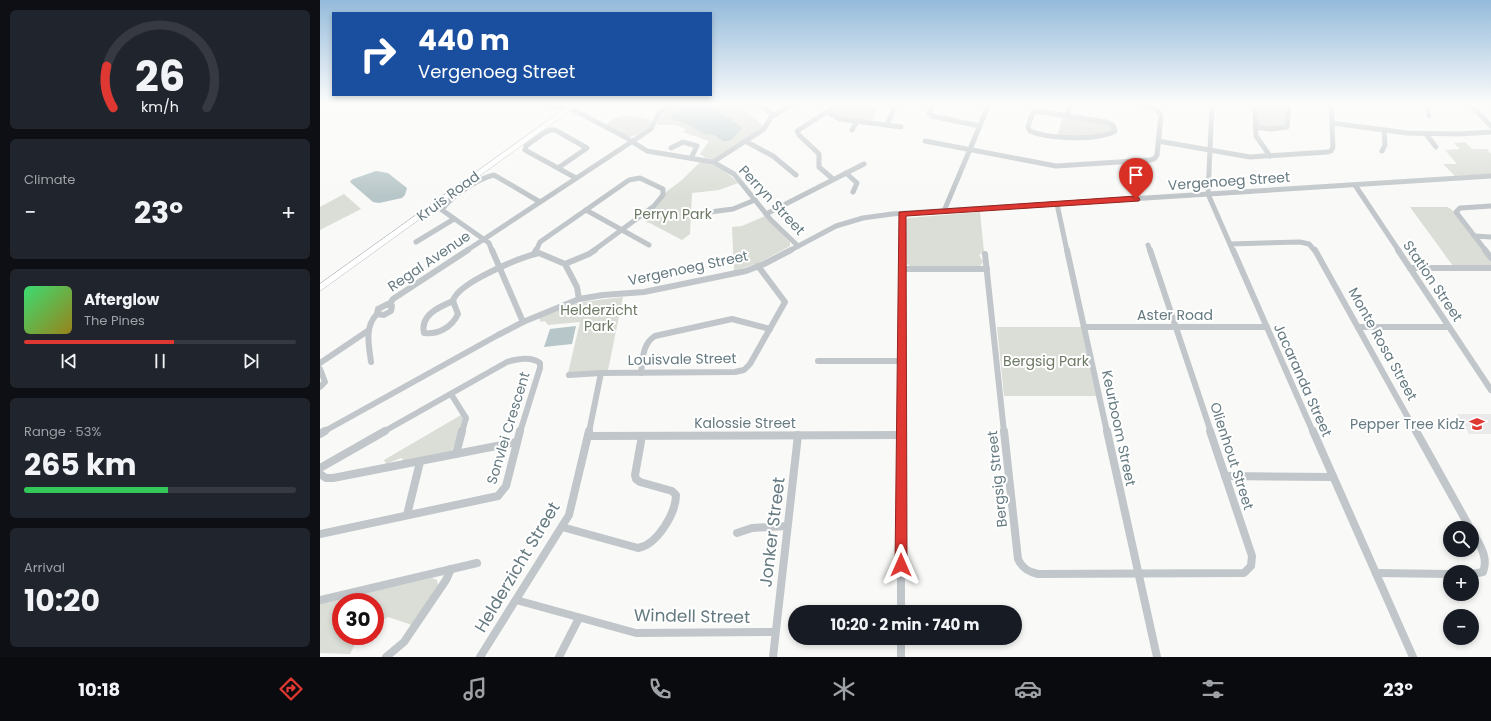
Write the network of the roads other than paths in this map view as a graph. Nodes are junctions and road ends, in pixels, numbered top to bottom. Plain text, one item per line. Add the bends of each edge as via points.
1 (1426, 134) edge
2 (533, 135) edge
3 (543, 135) edge
4 (563, 135) edge
5 (617, 135) edge
6 (643, 135) edge
7 (755, 135) edge
8 (799, 135) edge
9 (977, 135) edge
10 (1044, 135) edge
11 (1109, 135) edge
12 (1159, 135) edge
13 (1211, 135) edge
14 (1256, 135) edge
15 (1332, 135) edge
16 (1384, 135) edge
17 (745, 141) junction
18 (1158, 141) junction
19 (925, 142) dead end
20 (632, 143) junction
21 (1436, 147) dead end
22 (672, 148) dead end
23 (971, 150) junction
24 (1210, 150) junction
25 (1382, 151) dead end
26 (1270, 156) junction
27 (691, 158) junction
28 (714, 162) junction
29 (864, 164) dead end
30 (558, 168) junction
31 (846, 173) junction
32 (796, 176) dead end
33 (1491, 176) edge
34 (576, 178) junction
35 (833, 179) junction
36 (1355, 185) junction
37 (853, 192) dead end
38 (1208, 194) junction
39 (754, 200) junction
40 (540, 202) junction
41 (1057, 204) junction
42 (1491, 206) edge
43 (586, 210) junction
44 (944, 211) junction
45 (710, 212) dead end
46 (766, 214) junction
47 (902, 214) junction
48 (454, 219) junction
49 (622, 229) junction
50 (1474, 236) junction
51 (1491, 236) edge
52 (484, 238) junction
53 (416, 242) dead end
54 (1230, 244) junction
55 (649, 245) dead end
56 (1148, 245) dead end
57 (798, 246) junction
58 (534, 254) junction
59 (985, 254) dead end
60 (1491, 258) edge
61 (565, 264) junction
62 (758, 266) junction
63 (500, 268) junction
64 (1410, 268) junction
65 (1491, 268) edge
66 (902, 269) junction
67 (987, 270) junction
68 (320, 288) edge
69 (579, 299) junction
70 (453, 301) junction
71 (390, 305) junction
72 (377, 314) junction
73 (523, 322) junction
74 (1449, 326) junction
75 (369, 327) junction
76 (1084, 327) junction
77 (1175, 327) junction
78 (1266, 327) junction
79 (1358, 327) junction
80 (770, 329) junction
81 (818, 361) dead end
82 (902, 361) junction
83 (371, 362) dead end
84 (320, 363) edge
85 (320, 369) edge
86 (601, 373) junction
87 (642, 373) junction
88 (569, 375) dead end
89 (320, 387) edge
90 (1491, 390) edge
91 (451, 394) junction
92 (320, 434) edge
93 (798, 435) junction
94 (901, 435) junction
95 (588, 436) junction
96 (642, 436) junction
97 (517, 442) junction
98 (456, 454) junction
99 (420, 462) junction
100 (320, 468) edge
101 (320, 474) edge
102 (1225, 476) junction
103 (1333, 477) junction
104 (407, 515) junction
105 (1466, 521) edge
106 (788, 526) junction
107 (562, 527) junction
108 (737, 533) dead end
109 (320, 534) edge
110 (1479, 544) edge
111 (477, 563) dead end
112 (451, 569) junction
113 (1139, 573) junction
114 (1376, 573) junction
115 (1479, 573) edge
116 (1443, 574) edge
117 (320, 600) edge
118 (516, 600) junction
119 (901, 605) edge
120 (579, 618) junction
121 (775, 632) junction
122 (901, 645) edge
123 (386, 657) edge
124 (480, 657) edge
125 (559, 657) edge
126 (773, 657) edge
127 (901, 657) edge
128 (1157, 657) edge
129 (1413, 657) edge

1 - 21 street
2 - 68 street, Kruis Road
3 - 30 street via 526,146 525,150
4 - 30 street via 587,148
5 - 20 street, Perryn Street
6 - 20 street, Regal Avenue
7 - 17 street
8 - 35 street via 817,151 818,165
9 - 23 street
10 - 11 street via 1063,138
12 - 18 street
13 - 24 street, Jacaranda Street
14 - 26 street
15 - 26 street via 1333,149 1329,152
16 - 25 street via 1385,145
17 - 28 street
17 - 32 street via 773,156
18 - 23 street via 1157,155 1152,160 1060,166
18 - 24 street
19 - 23 street
20 - 27 street, Perryn Street via 647,150
20 - 34 street, Regal Avenue
22 - 27 street via 683,142 697,146
23 - 44 street
24 - 26 street via 1247,157
24 - 38 street, Jacaranda Street
27 - 28 street, Perryn Street
28 - 39 street, Perryn Street via 734,174
29 - 31 street
30 - 34 street
31 - 35 street
31 - 37 street via 857,184
33 - 36 street, Vergenoeg Street
34 - 40 street, Regal Avenue
35 - 46 street
36 - 38 street, Vergenoeg Street
36 - 64 street, Station Street
38 - 41 street, Vergenoeg Street
38 - 54 street, Jacaranda Street
39 - 45 street via 732,209
39 - 46 street, Perryn Street
40 - 48 street via 489,175 444,205 443,212
40 - 52 street, Regal Avenue
41 - 44 street, Vergenoeg Street
41 - 76 street, Keurboom Street
42 - 50 street via 1460,208 1456,211
43 - 49 street
43 - 49 street via 632,179 640,178 663,189 664,193 656,203
43 - 58 street via 540,242
44 - 47 street, Vergenoeg Street
46 - 57 street, Perryn Street
47 - 57 street, Vergenoeg Street via 845,223 828,229
47 - 66 street
48 - 52 street
48 - 53 street
49 - 55 street
49 - 61 street via 588,254
50 - 51 street
50 - 60 street
52 - 63 street via 489,243
52 - 71 street, Regal Avenue via 392,299
54 - 78 street, Jacaranda Street
54 - 79 street, Monte Rosa Street via 1300,242 1311,246
56 - 77 street, Olienhout Street
57 - 62 street, Vergenoeg Street
58 - 61 street
58 - 63 street
59 - 67 street, Bergsig Street
61 - 69 street via 577,287
62 - 69 street, Vergenoeg Street via 651,291
62 - 80 street, Louisvale Street via 785,300
63 - 70 street via 466,285 456,293
63 - 73 street
64 - 65 street
64 - 74 street, Station Street
66 - 67 street
66 - 82 street
67 - 113 street, Bergsig Street via 1020,562 1034,574
69 - 73 street, Vergenoeg Street
70 - 70 street via 458,314 455,320 435,332 424,333 422,328 425,319
71 - 72 street, Regal Avenue via 380,307
71 - 72 street, Regal Avenue via 393,307 389,313
72 - 75 street
73 - 92 street, Vergenoeg Street
74 - 79 street
74 - 90 street, Station Street
75 - 83 street
75 - 84 street
76 - 77 street, Aster Road
76 - 113 street, Keurboom Street
77 - 78 street, Aster Road
77 - 102 street, Olienhout Street
78 - 103 street, Jacaranda Street
79 - 105 street, Monte Rosa Street
80 - 87 street, Louisvale Street via 750,364 741,371
80 - 87 street via 732,319 655,336 646,345
81 - 82 street
82 - 94 street
85 - 89 street via 325,382
86 - 87 street, Louisvale Street
86 - 88 street, Louisvale Street
86 - 95 street, Helderzicht Street
91 - 97 street, Sonvlei Crescent via 508,361 538,360 540,368
91 - 98 street via 466,418
91 - 100 street, Sonvlei Crescent
93 - 94 street, Kalossie Street
93 - 96 street, Kalossie Street
93 - 106 street, Jonker Street
94 - 119 street
95 - 96 street, Kalossie Street
95 - 107 street, Helderzicht Street via 571,508
96 - 107 street via 636,479 672,491 676,498 676,503 653,542 638,548
97 - 98 street
97 - 104 street, Sonvlei Crescent via 506,486 498,496
98 - 99 street
99 - 101 street via 333,478 326,478
99 - 104 street
102 - 103 street
102 - 113 street, Olienhout Street via 1252,556 1250,569 1240,574
103 - 114 street, Jacaranda Street
104 - 109 street, Sonvlei Crescent
106 - 108 street via 752,528
106 - 121 street, Jonker Street
107 - 118 street, Helderzicht Street
110 - 115 street via 1487,563 1483,572
111 - 112 street
112 - 117 street
112 - 123 street via 404,642
113 - 128 street, Keurboom Street
114 - 116 street
114 - 129 street, Jacaranda Street
118 - 120 street, Windell Street
118 - 124 street, Helderzicht Street
120 - 121 street, Windell Street via 636,633
120 - 125 street
121 - 126 street, Jonker Street
122 - 127 street

